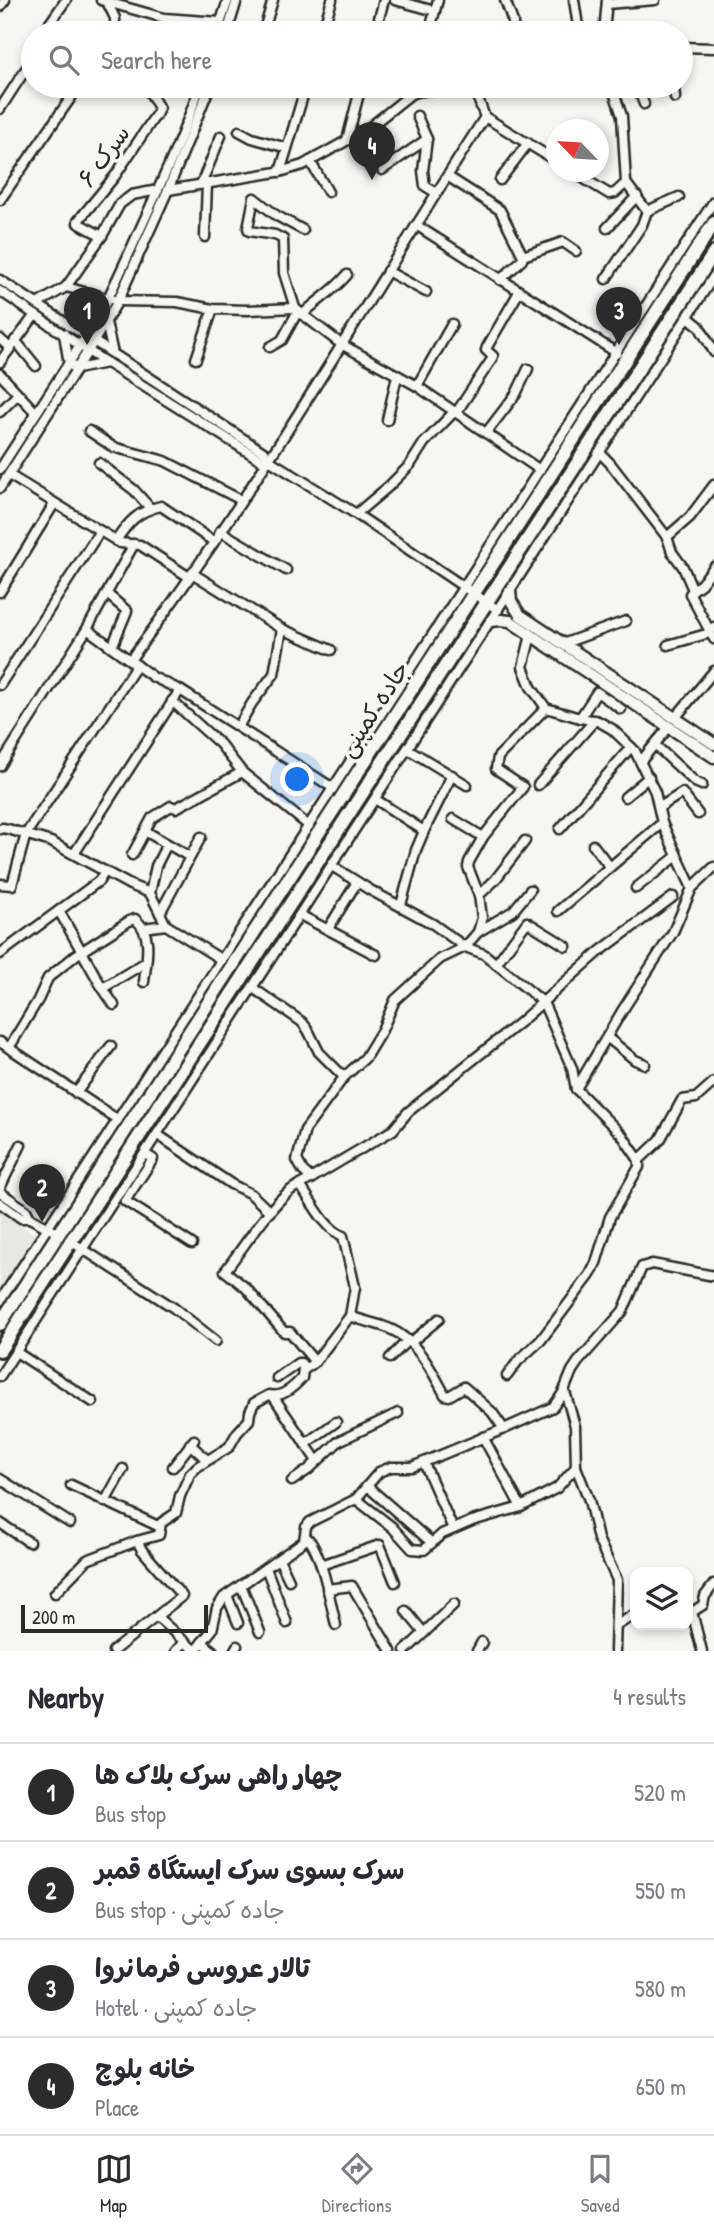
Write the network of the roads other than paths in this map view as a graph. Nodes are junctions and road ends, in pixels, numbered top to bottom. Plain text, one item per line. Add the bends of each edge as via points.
1 (66, 0) edge
2 (228, 0) edge
3 (237, 0) edge
4 (273, 0) edge
5 (332, 0) edge
6 (384, 0) edge
7 (395, 0) edge
8 (438, 0) edge
9 (505, 0) edge
10 (574, 0) edge
11 (655, 0) edge
12 (104, 1) edge
13 (607, 2) edge
14 (435, 12) junction
15 (51, 21) edge
16 (115, 21) edge
17 (206, 21) edge
18 (220, 21) edge
19 (231, 21) edge
20 (267, 21) edge
21 (326, 21) edge
22 (378, 21) edge
23 (432, 21) edge
24 (513, 21) edge
25 (577, 21) edge
26 (605, 21) edge
27 (693, 47) edge
28 (714, 48) edge
29 (21, 77) edge
30 (71, 98) edge
31 (153, 98) edge
32 (196, 98) edge
33 (205, 98) edge
34 (302, 98) edge
35 (358, 98) edge
36 (403, 98) edge
37 (479, 98) edge
38 (616, 98) edge
39 (642, 98) edge
40 (644, 104) dead end
41 (0, 109) edge
42 (417, 116) dead end
43 (485, 117) junction
44 (239, 131) dead end
45 (221, 136) dead end
46 (427, 139) junction
47 (347, 140) junction
48 (528, 143) junction
49 (287, 148) junction
50 (546, 155) edge
51 (310, 161) junction
52 (382, 170) dead end
53 (280, 172) junction
54 (447, 176) junction
55 (500, 180) dead end
56 (589, 182) edge
57 (204, 183) junction
58 (626, 183) junction
59 (158, 190) junction
60 (168, 190) junction
61 (328, 192) dead end
62 (435, 192) junction
63 (637, 196) junction
64 (679, 197) dead end
65 (0, 200) edge
66 (714, 201) edge
67 (647, 211) junction
68 (714, 223) edge
69 (416, 225) junction
70 (607, 228) dead end
71 (303, 230) dead end
72 (102, 236) junction
73 (205, 237) dead end
74 (576, 251) dead end
75 (714, 253) edge
76 (523, 256) junction
77 (387, 271) junction
78 (347, 275) dead end
79 (714, 276) edge
80 (606, 279) dead end
81 (500, 280) junction
82 (0, 281) edge
83 (66, 287) junction
84 (0, 291) edge
85 (426, 292) dead end
86 (519, 292) junction
87 (108, 299) junction
88 (118, 301) junction
89 (37, 304) junction
90 (213, 309) junction
91 (298, 311) junction
92 (35, 315) junction
93 (688, 317) junction
94 (102, 320) junction
95 (452, 324) dead end
96 (69, 326) junction
97 (714, 333) edge
98 (64, 334) junction
99 (86, 337) junction
100 (0, 339) edge
101 (707, 341) junction
102 (94, 342) junction
103 (13, 344) junction
104 (341, 344) junction
105 (80, 346) junction
106 (270, 346) dead end
107 (88, 351) junction
108 (714, 352) edge
109 (617, 353) junction
110 (113, 354) junction
111 (196, 359) dead end
112 (0, 362) edge
113 (107, 363) junction
114 (69, 364) junction
115 (36, 366) dead end
116 (77, 369) junction
117 (528, 369) dead end
118 (0, 374) edge
119 (397, 376) junction
120 (416, 386) junction
121 (18, 394) junction
122 (0, 412) edge
123 (455, 412) junction
124 (36, 413) junction
125 (387, 419) dead end
126 (89, 431) dead end
127 (486, 433) junction
128 (599, 452) junction
129 (268, 460) junction
130 (99, 463) dead end
131 (0, 470) edge
132 (540, 470) junction
133 (9, 475) junction
134 (572, 483) junction
135 (714, 485) edge
136 (0, 488) edge
137 (241, 500) junction
138 (54, 504) junction
139 (151, 509) junction
140 (356, 514) junction
141 (100, 531) junction
142 (220, 531) junction
143 (667, 537) junction
144 (116, 541) junction
145 (214, 541) junction
146 (135, 544) junction
147 (714, 567) edge
148 (286, 570) dead end
149 (191, 575) junction
150 (469, 590) junction
151 (693, 590) junction
152 (510, 591) junction
153 (0, 592) edge
154 (107, 594) junction
155 (486, 603) junction
156 (498, 610) junction
157 (491, 621) junction
158 (626, 621) dead end
159 (87, 629) junction
160 (282, 629) junction
161 (713, 633) edge
162 (531, 635) junction
163 (562, 644) junction
164 (668, 645) dead end
165 (112, 647) junction
166 (331, 650) dead end
167 (134, 663) junction
168 (714, 671) edge
169 (0, 685) edge
170 (180, 690) junction
171 (172, 701) junction
172 (546, 708) junction
173 (621, 709) dead end
174 (580, 718) junction
175 (595, 720) junction
176 (672, 723) junction
177 (238, 727) junction
178 (655, 744) junction
179 (714, 744) edge
180 (631, 747) junction
181 (408, 749) junction
182 (714, 757) edge
183 (641, 761) junction
184 (0, 766) edge
185 (242, 772) junction
186 (452, 775) junction
187 (649, 777) junction
188 (467, 785) dead end
189 (538, 785) dead end
190 (702, 785) dead end
191 (333, 788) junction
192 (625, 797) dead end
193 (375, 799) junction
194 (660, 807) junction
195 (698, 814) dead end
196 (453, 819) dead end
197 (663, 823) junction
198 (309, 827) junction
199 (560, 829) dead end
200 (0, 830) edge
201 (145, 831) junction
202 (424, 831) junction
203 (26, 834) junction
204 (201, 837) dead end
205 (483, 837) junction
206 (525, 841) dead end
207 (167, 844) junction
208 (593, 845) dead end
209 (74, 854) junction
210 (132, 855) dead end
211 (190, 856) junction
212 (677, 856) junction
213 (332, 866) junction
214 (610, 867) junction
215 (714, 867) edge
216 (105, 871) junction
217 (356, 882) junction
218 (0, 884) edge
219 (636, 887) dead end
220 (692, 888) junction
221 (530, 890) dead end
222 (150, 893) junction
223 (479, 895) junction
224 (673, 897) dead end
225 (401, 905) junction
226 (59, 911) junction
227 (558, 911) dead end
228 (160, 913) junction
229 (300, 915) junction
230 (166, 925) junction
231 (143, 928) junction
232 (328, 929) junction
233 (478, 932) junction
234 (566, 946) dead end
235 (466, 947) junction
236 (82, 951) junction
237 (0, 954) edge
238 (376, 955) dead end
239 (222, 960) junction
240 (146, 962) junction
241 (496, 964) junction
242 (144, 982) dead end
243 (103, 988) junction
244 (253, 988) junction
245 (543, 1002) junction
246 (114, 1005) dead end
247 (608, 1038) junction
248 (0, 1042) edge
249 (111, 1046) dead end
250 (9, 1048) junction
251 (645, 1064) dead end
252 (344, 1077) junction
253 (714, 1082) edge
254 (576, 1089) junction
255 (76, 1093) junction
256 (118, 1120) junction
257 (158, 1135) junction
258 (21, 1145) dead end
259 (145, 1154) junction
260 (639, 1160) junction
261 (312, 1179) junction
262 (300, 1185) junction
263 (0, 1190) edge
264 (0, 1203) edge
265 (270, 1212) junction
266 (30, 1218) junction
267 (53, 1230) junction
268 (70, 1241) junction
269 (192, 1244) dead end
270 (83, 1249) junction
271 (714, 1276) edge
272 (0, 1301) edge
273 (350, 1316) junction
274 (439, 1319) dead end
275 (0, 1324) edge
276 (216, 1341) dead end
277 (409, 1342) junction
278 (0, 1350) edge
279 (16, 1352) junction
280 (390, 1358) dead end
281 (315, 1362) junction
282 (303, 1367) junction
283 (0, 1376) edge
284 (507, 1376) dead end
285 (277, 1378) dead end
286 (563, 1393) junction
287 (273, 1396) junction
288 (93, 1402) dead end
289 (398, 1413) dead end
290 (337, 1422) dead end
291 (504, 1429) junction
292 (483, 1437) junction
293 (304, 1444) junction
294 (207, 1460) junction
295 (317, 1461) junction
296 (424, 1463) junction
297 (173, 1467) dead end
298 (576, 1467) junction
299 (123, 1469) dead end
300 (0, 1479) edge
301 (292, 1481) dead end
302 (71, 1485) dead end
303 (368, 1486) junction
304 (356, 1499) junction
305 (105, 1502) junction
306 (521, 1507) junction
307 (0, 1523) edge
308 (70, 1523) dead end
309 (160, 1527) junction
310 (453, 1529) junction
311 (306, 1537) junction
312 (137, 1541) junction
313 (29, 1542) dead end
314 (432, 1543) junction
315 (279, 1559) junction
316 (321, 1565) junction
317 (266, 1568) junction
318 (289, 1580) dead end
319 (395, 1582) dead end
320 (714, 1584) edge
321 (241, 1585) junction
322 (327, 1589) junction
323 (55, 1593) dead end
324 (227, 1595) junction
325 (454, 1604) dead end
326 (693, 1610) edge
327 (406, 1611) dead end
328 (157, 1617) junction
329 (630, 1617) edge
330 (693, 1622) edge
331 (239, 1623) dead end
332 (287, 1623) dead end
333 (336, 1625) dead end
334 (616, 1626) junction
335 (260, 1632) dead end
336 (424, 1633) junction
337 (184, 1642) junction
338 (202, 1642) junction
339 (482, 1642) dead end
340 (113, 1651) edge
341 (176, 1651) edge
342 (195, 1651) edge
343 (213, 1651) edge
344 (391, 1651) edge
345 (405, 1651) edge
346 (477, 1651) edge
347 (615, 1651) edge
348 (702, 1651) edge

1 - 15 street
2 - 18 street
3 - 19 street
4 - 20 street
5 - 21 street
6 - 22 street
7 - 14 street
8 - 14 street
9 - 24 street
10 - 25 street
11 - 13 street
12 - 16 street
12 - 17 street via 163,18
13 - 26 street
14 - 23 street
27 - 28 street
29 - 41 street
30 - 65 street
31 - 72 street, سرک ۶ via 157,113 115,176 78,220
32 - 59 street
33 - 60 street
34 - 49 street
35 - 47 street
36 - 47 street
37 - 43 street
38 - 58 street via 622,116
39 - 40 street
42 - 46 street
43 - 48 street
43 - 54 street
44 - 49 street
45 - 57 street
46 - 52 street
46 - 62 street via 423,179
47 - 51 street
48 - 50 street
48 - 55 street
49 - 53 street
51 - 53 street
51 - 61 street
53 - 57 street
54 - 62 street
54 - 76 street via 500,210
56 - 58 street via 609,194
57 - 60 street
57 - 73 street
58 - 63 street
59 - 72 street via 132,195 120,204
59 - 87 street
60 - 88 street
62 - 69 street
63 - 67 street
63 - 70 street
64 - 67 street
66 - 109 street
67 - 80 street
68 - 150 highway, جاده کمپنی
69 - 77 street
69 - 81 street
71 - 91 street via 254,198 249,231 283,239 284,273
72 - 83 street
74 - 76 street via 563,242
75 - 134 highway, جاده کمپنی
76 - 81 street
77 - 85 street
77 - 104 street
78 - 91 street via 338,287
79 - 93 street
81 - 86 street
82 - 89 street
83 - 87 street
83 - 89 street
84 - 92 street
86 - 109 street
86 - 123 street via 487,347 492,359
87 - 88 street
87 - 94 street
88 - 90 street via 177,302
88 - 94 street
89 - 96 street
90 - 91 street
90 - 111 street
91 - 104 street
91 - 106 street via 282,340
92 - 98 street
92 - 103 street
93 - 101 street
93 - 128 street
94 - 96 street
94 - 99 street
94 - 102 street
94 - 110 street
95 - 120 street
96 - 99 street
97 - 101 street
98 - 105 street
98 - 114 street
99 - 102 street
99 - 105 street
100 - 103 street
101 - 108 street
102 - 107 street
102 - 110 street
103 - 112 street
103 - 115 street
104 - 119 street
104 - 129 street
105 - 107 street
105 - 114 street
107 - 113 street
107 - 116 street
109 - 132 street
110 - 129 street via 265,453
113 - 116 street
113 - 129 street via 261,460
114 - 116 street
114 - 124 street
116 - 133 street
117 - 127 street via 516,394
118 - 121 street
119 - 120 street
119 - 125 street
120 - 123 street
121 - 122 street
121 - 124 street
123 - 127 street
123 - 140 street via 424,443 410,465
124 - 131 street
126 - 137 street via 113,447 165,461
127 - 132 street
128 - 134 street
128 - 143 street
129 - 137 street
129 - 140 street
130 - 139 street
132 - 150 street
133 - 136 street
133 - 138 street
134 - 152 street
134 - 155 highway, جاده کمپنی
135 - 143 street via 690,517
137 - 142 street
138 - 141 street
138 - 153 street
139 - 144 street via 128,523
139 - 145 street via 164,507
140 - 150 street
141 - 144 street
141 - 169 street
142 - 145 street
142 - 148 street
143 - 151 street
144 - 146 street
145 - 149 street
146 - 149 street
146 - 154 street
147 - 151 street
149 - 160 street
149 - 167 street
150 - 155 street
150 - 191 street
150 - 267 highway, جاده کمپنی via 108,1160
151 - 161 street via 690,594
152 - 156 street
152 - 163 main road via 520,615
154 - 159 street
154 - 165 street via 127,611
155 - 156 street
155 - 268 highway, جاده کمپنی
156 - 157 street
157 - 162 main road via 510,621
157 - 181 street
158 - 163 street
159 - 165 street
159 - 184 street
160 - 166 street
160 - 177 street via 274,674
161 - 164 street
162 - 172 street via 523,667
162 - 176 main road
163 - 176 main road
165 - 167 street
167 - 170 street
167 - 203 street
168 - 176 street
170 - 171 street
170 - 177 street
171 - 185 street via 220,744
171 - 209 street
172 - 174 street
172 - 205 street via 498,757 496,769 523,787
173 - 174 street via 597,692
174 - 175 street
175 - 180 street
175 - 189 street
176 - 178 street
176 - 179 main road
176 - 182 main road
177 - 191 street
178 - 183 street
178 - 190 street
180 - 183 street
180 - 199 street
181 - 186 street
181 - 193 street
183 - 187 street
185 - 198 street
185 - 201 street via 176,808 171,806 152,818
186 - 188 street
186 - 202 street
187 - 192 street
187 - 194 street
191 - 198 street
193 - 202 street
193 - 213 street
194 - 195 street via 682,793
194 - 197 street
196 - 205 street
197 - 212 street
197 - 214 street
198 - 239 street
200 - 203 street
201 - 207 street
201 - 210 street
202 - 225 street
203 - 209 street
203 - 218 street via 12,885
204 - 211 street
205 - 223 street via 468,867
206 - 223 street
207 - 211 street
207 - 222 street
208 - 214 street
209 - 216 street
211 - 228 street
212 - 219 street
212 - 220 street
213 - 217 street
213 - 229 street
214 - 227 street
215 - 220 street
216 - 222 street
216 - 226 street via 99,881
217 - 225 street
217 - 232 street
220 - 247 street via 673,932
221 - 233 street via 513,911
222 - 228 street
223 - 233 street via 482,918
224 - 245 street via 599,952
225 - 235 street
226 - 236 street
226 - 237 street
228 - 230 street
229 - 232 street
229 - 244 street
230 - 231 street
230 - 239 street
231 - 236 street via 135,919 129,921
231 - 240 street
232 - 238 street
233 - 235 street
234 - 241 street via 527,922
235 - 241 street
235 - 252 street via 440,959 395,1000 365,1058
236 - 243 street
236 - 250 street via 48,978
239 - 256 street
240 - 242 street
240 - 243 street
241 - 245 street
243 - 246 street
244 - 252 street via 302,1022 319,1052
244 - 257 street
245 - 254 street via 572,1068
245 - 261 street via 393,1129
247 - 251 street
247 - 254 street
248 - 250 street
249 - 255 street
250 - 255 street
252 - 261 street via 305,1130 297,1160
253 - 260 street via 696,1098 682,1100 660,1140
254 - 260 street
255 - 256 street
256 - 267 street
257 - 259 street
257 - 265 street via 251,1194
258 - 263 street
259 - 269 street via 153,1159 125,1201
259 - 270 street
260 - 284 street via 610,1217 590,1275
261 - 262 street
262 - 265 street
262 - 273 street via 329,1226 343,1236 355,1287
263 - 266 street
264 - 266 street
265 - 281 street via 225,1272 246,1288
266 - 267 street
267 - 268 street
267 - 272 street
267 - 275 highway, جاده کمپنی
268 - 270 street
268 - 278 highway, جاده کمپنی
270 - 276 street
270 - 279 street
271 - 286 street via 652,1264 642,1267 623,1311 578,1362
273 - 277 street via 390,1329
273 - 281 street
274 - 277 street
277 - 280 street
277 - 291 street via 445,1395 464,1387
279 - 283 street
279 - 288 street
281 - 282 street
282 - 285 street via 298,1363
282 - 287 street via 299,1381
286 - 291 street via 553,1407
286 - 298 street via 574,1420
287 - 293 street
287 - 294 street via 254,1403 247,1424 229,1447
289 - 295 street via 339,1441
290 - 293 street
291 - 292 street
292 - 296 street
292 - 306 street
293 - 295 street
294 - 297 street via 192,1442
294 - 309 street via 190,1475 176,1513
295 - 301 street
296 - 303 street via 391,1467 374,1476
296 - 310 street
298 - 306 street via 557,1488
298 - 334 street via 598,1539 617,1580
299 - 305 street
300 - 308 street
302 - 305 street
303 - 304 street
303 - 314 street
304 - 311 street via 310,1522
304 - 314 street via 412,1549 424,1550
305 - 309 street
306 - 310 street
307 - 313 street
309 - 312 street via 156,1537
310 - 314 street
311 - 315 street
311 - 316 street
312 - 323 street via 87,1560
312 - 328 street via 183,1594
315 - 317 street
315 - 318 street
316 - 319 street via 380,1545
316 - 322 street
317 - 321 street
317 - 332 street
320 - 326 street via 703,1605
321 - 324 street
321 - 335 street
322 - 333 street
322 - 344 street via 352,1586
324 - 331 street
324 - 338 street
325 - 336 street
327 - 336 street
328 - 337 street
328 - 340 street
329 - 334 street
330 - 348 street
334 - 347 street
336 - 345 street
337 - 341 street
337 - 342 street
338 - 342 street
338 - 343 street
339 - 346 street

